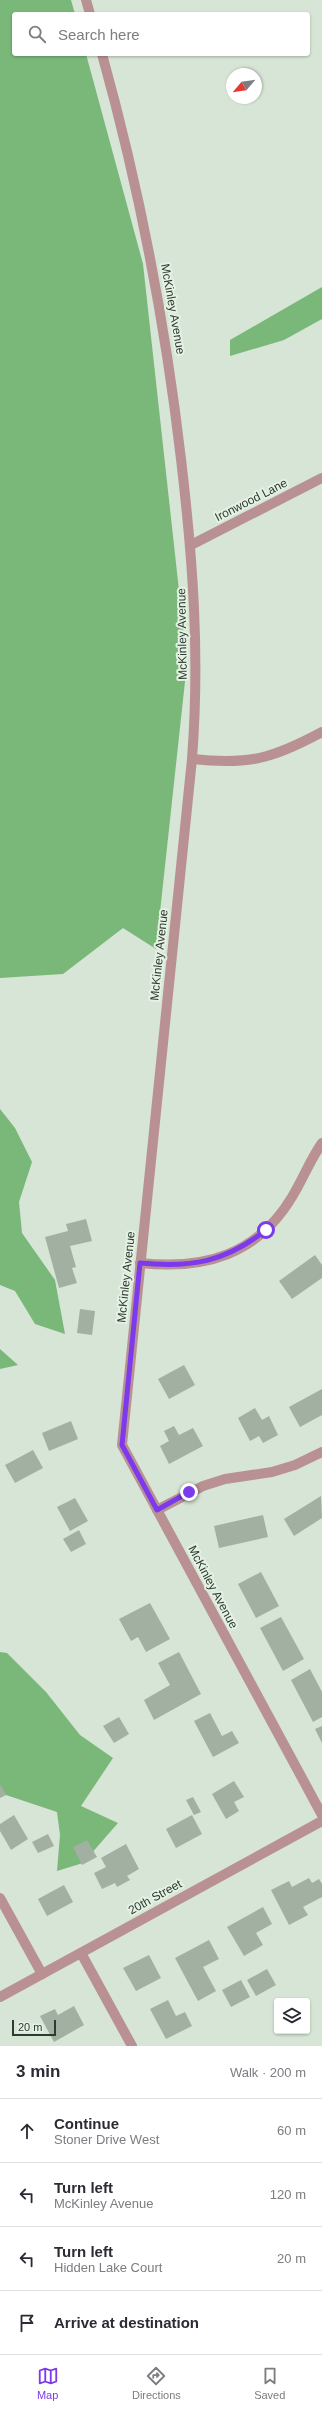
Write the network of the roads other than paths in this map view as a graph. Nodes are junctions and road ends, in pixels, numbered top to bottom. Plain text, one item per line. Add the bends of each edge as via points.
1 (86, 0) edge
2 (89, 12) edge
3 (102, 56) edge
4 (322, 478) edge
5 (191, 545) junction
6 (322, 732) edge
7 (192, 759) junction
8 (322, 1143) edge
9 (140, 1263) junction
10 (322, 1452) edge
11 (157, 1510) junction
12 (322, 1815) edge
13 (322, 1821) edge
14 (0, 1898) edge
15 (81, 1953) junction
16 (42, 1974) junction
17 (0, 1997) edge
18 (132, 2046) edge

1 - 2 street
3 - 5 street, McKinley Avenue via 141,210 160,306
4 - 5 street, Ironwood Lane
5 - 7 street, McKinley Avenue via 197,684
6 - 7 street via 279,754 260,760 238,762
7 - 9 street, McKinley Avenue
8 - 9 street via 281,1214 248,1244 204,1263 182,1266
9 - 11 street, McKinley Avenue via 122,1445
10 - 11 street via 295,1465 272,1472 225,1479 203,1486
11 - 12 street, McKinley Avenue
13 - 15 street, 20th Street
14 - 16 street
15 - 16 street, 20th Street
15 - 18 street
16 - 17 street, 20th Street

